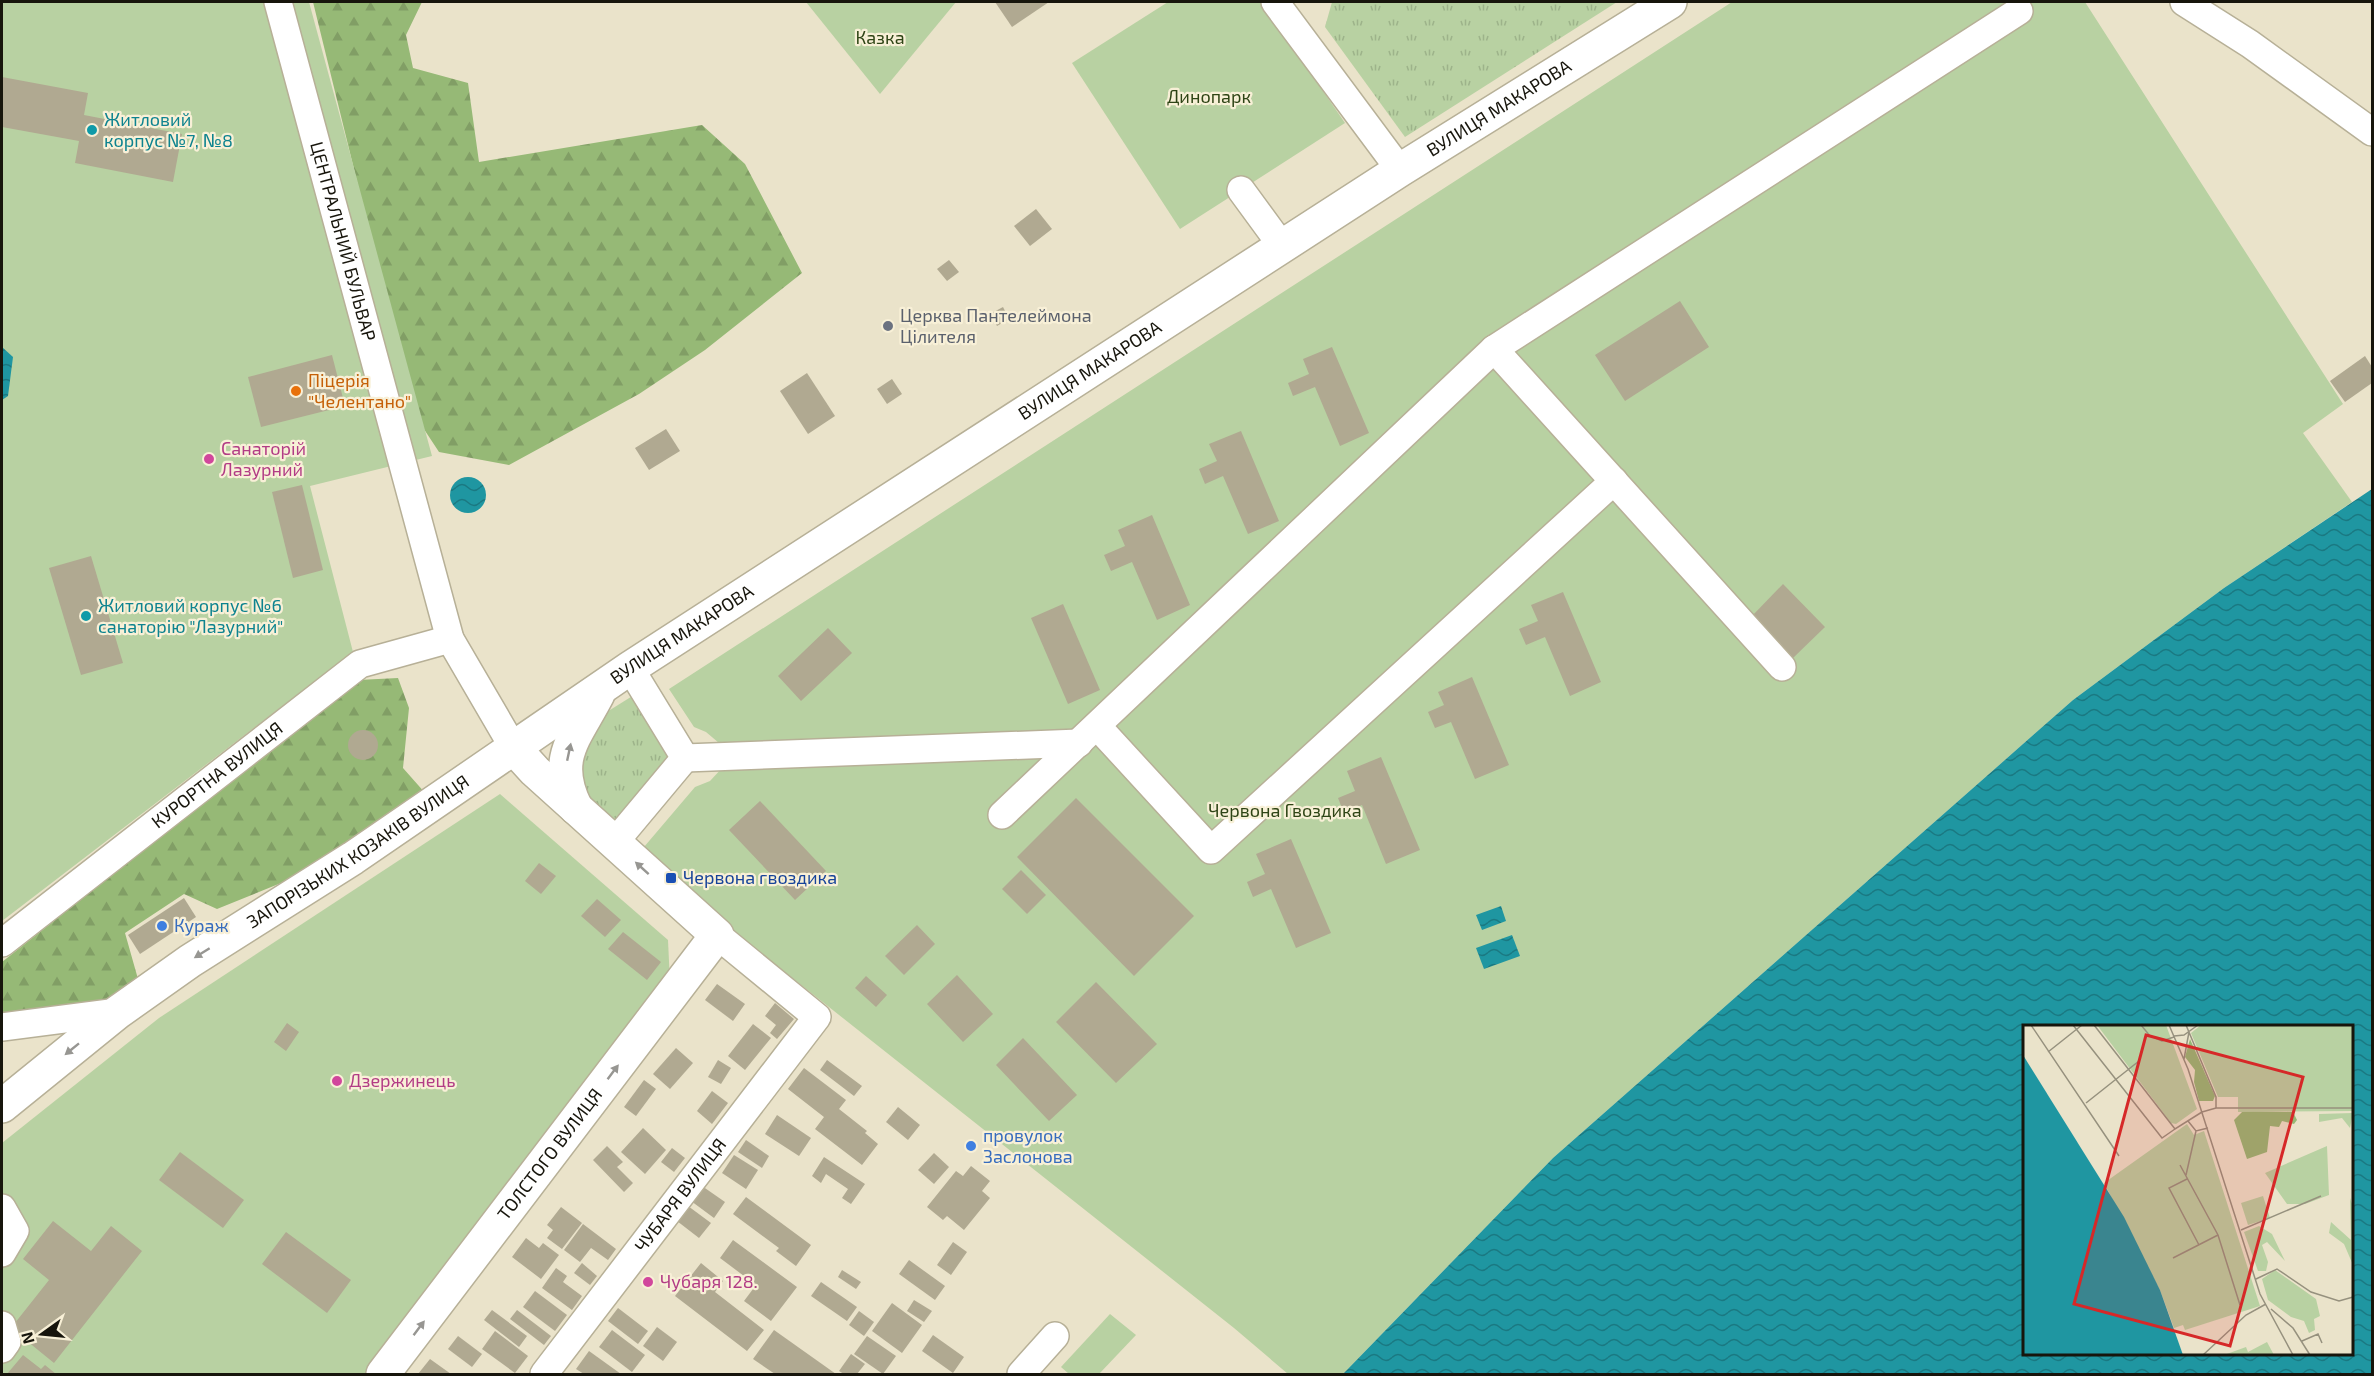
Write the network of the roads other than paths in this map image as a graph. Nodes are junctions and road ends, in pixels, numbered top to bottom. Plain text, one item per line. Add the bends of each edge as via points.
1 (279, 2) edge
2 (1275, 2) edge
3 (1670, 2) edge
4 (2184, 2) edge
5 (2019, 10) dead end
6 (2373, 132) edge
7 (1400, 170) junction
8 (1241, 190) dead end
9 (1282, 246) junction
10 (1494, 349) junction
11 (1614, 481) junction
12 (450, 639) junction
13 (1782, 667) dead end
14 (630, 668) junction
15 (601, 689) junction
16 (1088, 734) junction
17 (513, 747) junction
18 (685, 758) junction
19 (576, 808) junction
20 (1002, 815) dead end
21 (614, 843) junction
22 (717, 935) junction
23 (2, 943) edge
24 (117, 1012) junction
25 (2, 1027) edge
26 (2, 1106) edge
27 (2, 1208) edge
28 (2, 1253) edge
29 (2, 1325) edge
30 (1055, 1336) dead end
31 (2, 1349) edge
32 (383, 1374) edge
33 (544, 1374) edge
34 (1021, 1374) edge

1 - 12 street, ЦЕНТРАЛЬНИЙ БУЛЬВАР
2 - 7 street
3 - 7 main road, ВУЛИЦЯ МАКАРОВА
4 - 6 street
5 - 10 street
7 - 9 main road, ВУЛИЦЯ МАКАРОВА
8 - 9 street
9 - 14 main road, ВУЛИЦЯ МАКАРОВА
10 - 11 street
10 - 16 street
11 - 13 street
11 - 16 street via 1211,850
12 - 17 street, ЦЕНТРАЛЬНИЙ БУЛЬВАР
12 - 23 street, КУРОРТНА ВУЛИЦЯ via 360,664
14 - 15 main road, ВУЛИЦЯ МАКАРОВА
14 - 18 street
15 - 17 main road, ВУЛИЦЯ МАКАРОВА
19 -> 15 main road via 568,792 570,744
16 - 18 street
16 - 20 street
17 - 19 main road
17 -> 24 main road, ЗАПОРІЗЬКИХ КОЗАКІВ ВУЛИЦЯ via 353,858
18 - 21 street
19 - 21 main road
22 -> 21 main road
32 -> 22 main road, ТОЛСТОГО ВУЛИЦЯ
22 - 33 street, ЧУБАРЯ ВУЛИЦЯ via 817,1017
24 - 25 street
24 -> 26 main road, ЗАПОРІЗЬКИХ КОЗАКІВ ВУЛИЦЯ
27 - 28 street via 15,1231
29 - 31 street via 7,1342
30 - 34 street

